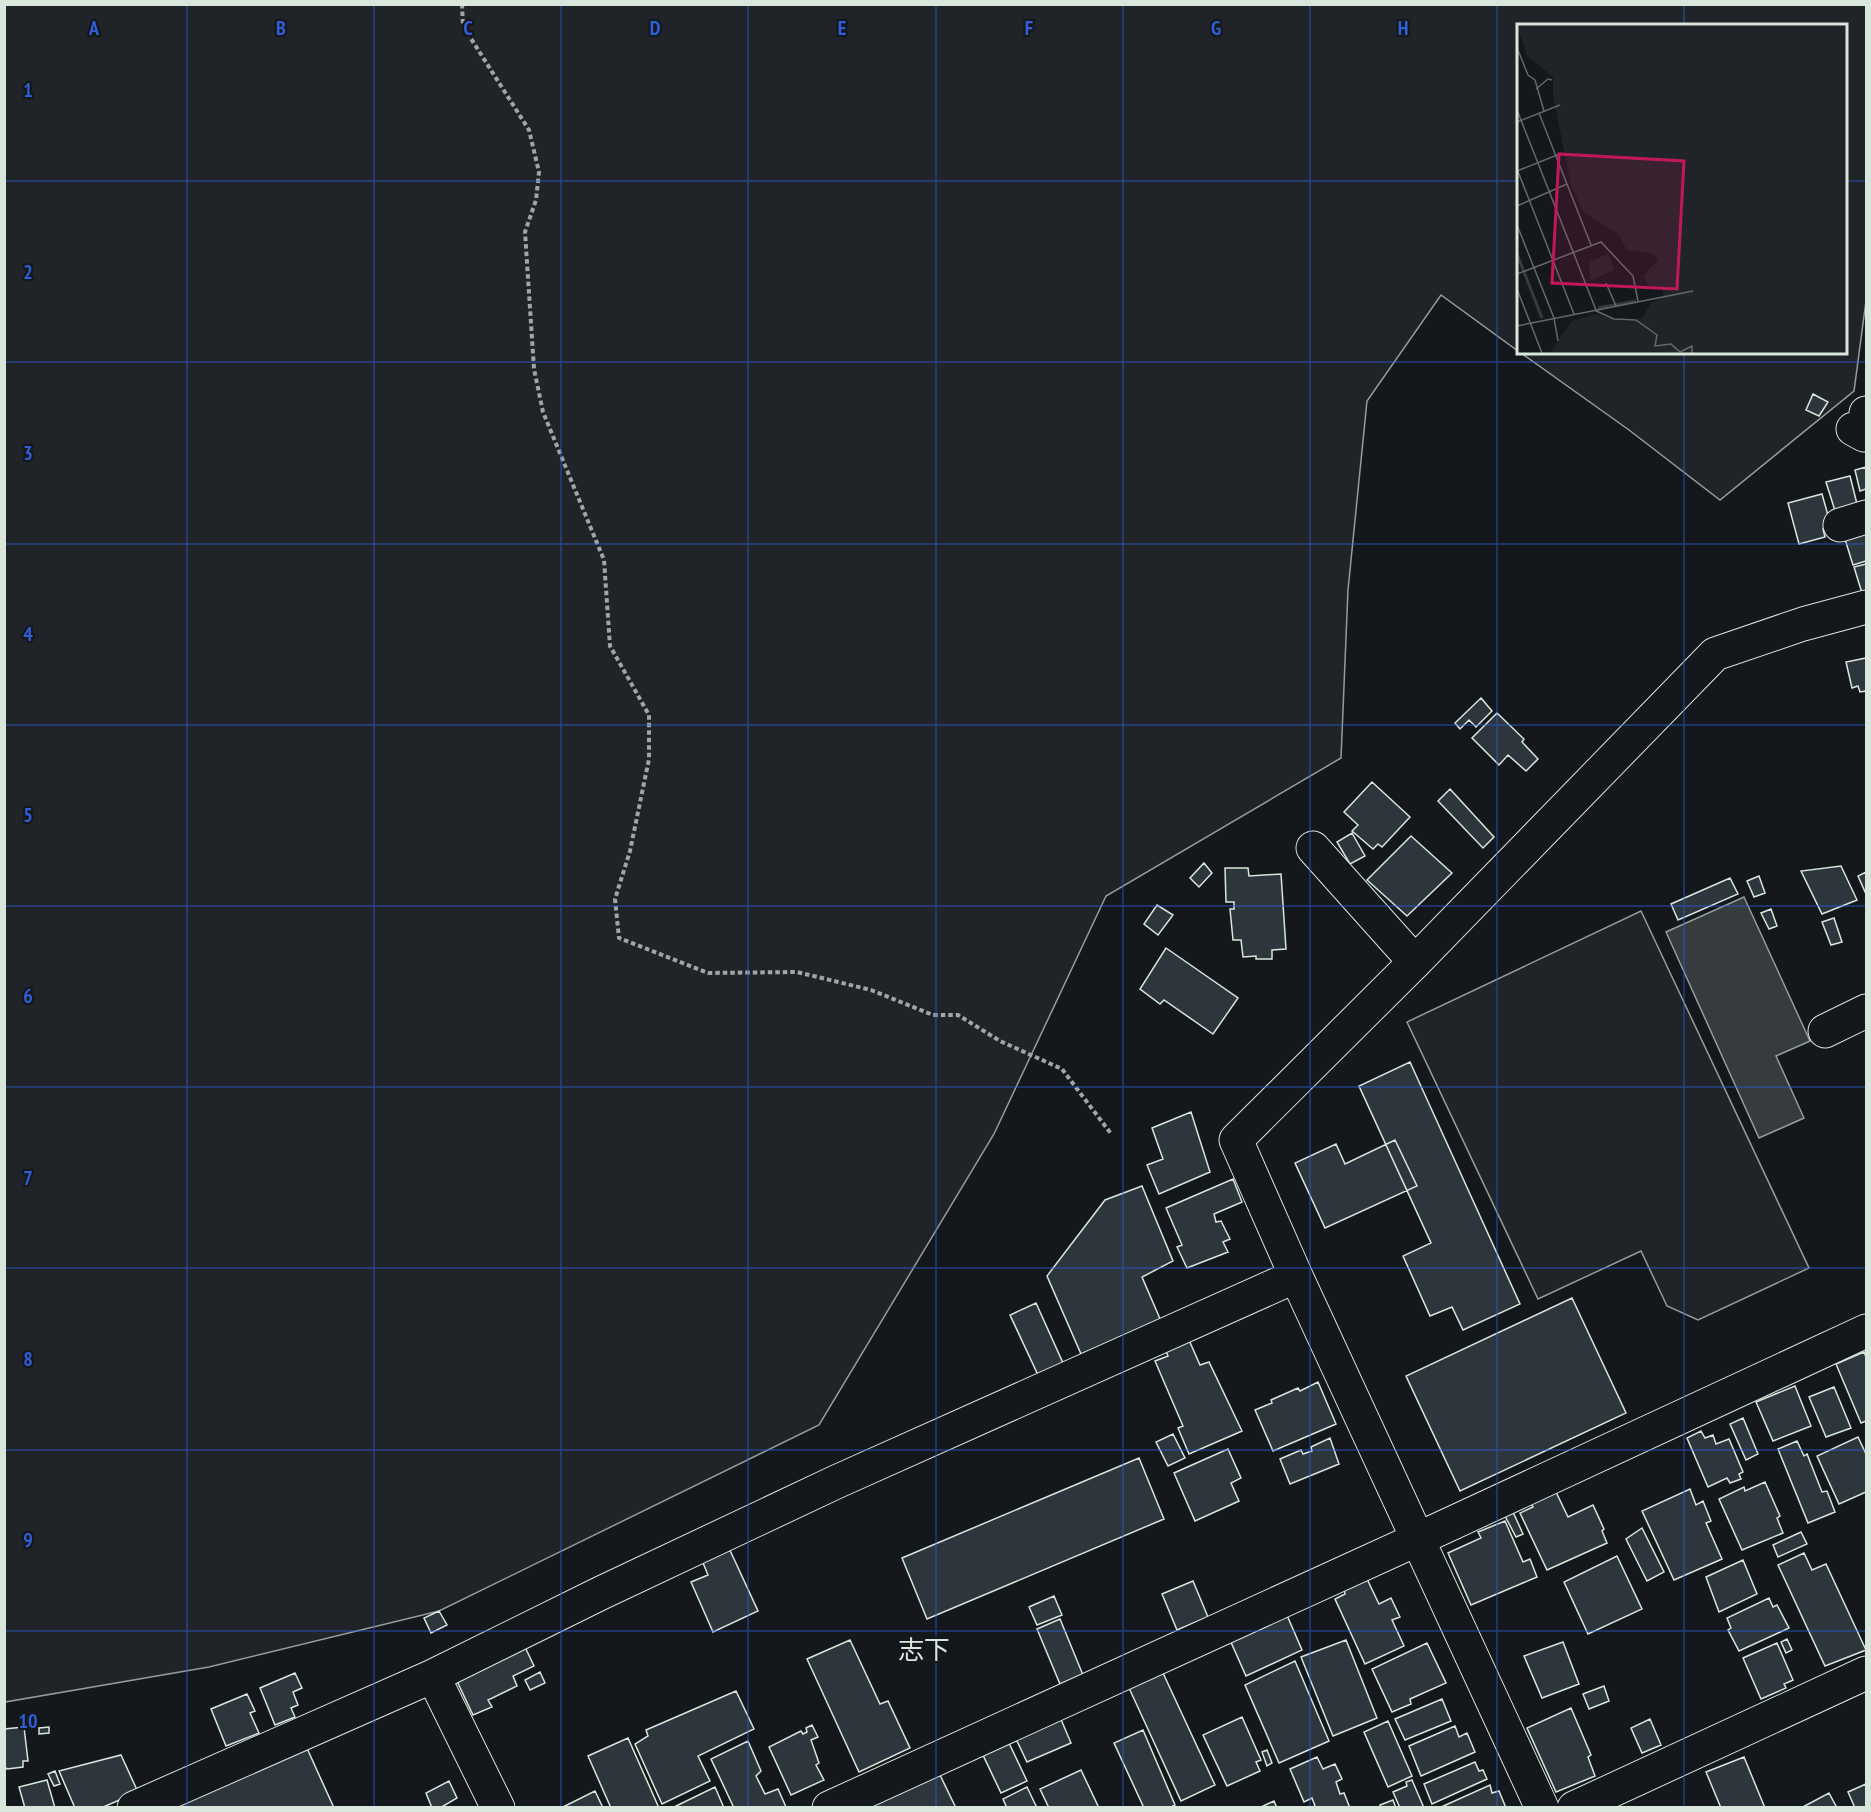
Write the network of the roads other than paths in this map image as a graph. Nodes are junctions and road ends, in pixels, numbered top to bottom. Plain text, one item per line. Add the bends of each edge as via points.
1 (1866, 607) edge
2 (1313, 849) dead end
3 (1415, 962) junction
4 (1866, 1011) edge
5 (1825, 1030) dead end
6 (1296, 1276) junction
7 (1866, 1331) edge
8 (1418, 1539) junction
9 (1866, 1673) edge
10 (433, 1676) junction
11 (833, 1807) edge
12 (134, 1808) edge
13 (498, 1808) edge
14 (1542, 1808) edge
15 (1574, 1808) edge

1 - 3 street via 1715,654
2 - 3 street
3 - 6 street via 1236,1140
4 - 5 street
6 - 8 street
6 - 10 street via 836,1482
7 - 8 street
8 - 11 street
8 - 14 street
9 - 15 street
10 - 12 street
10 - 13 street

